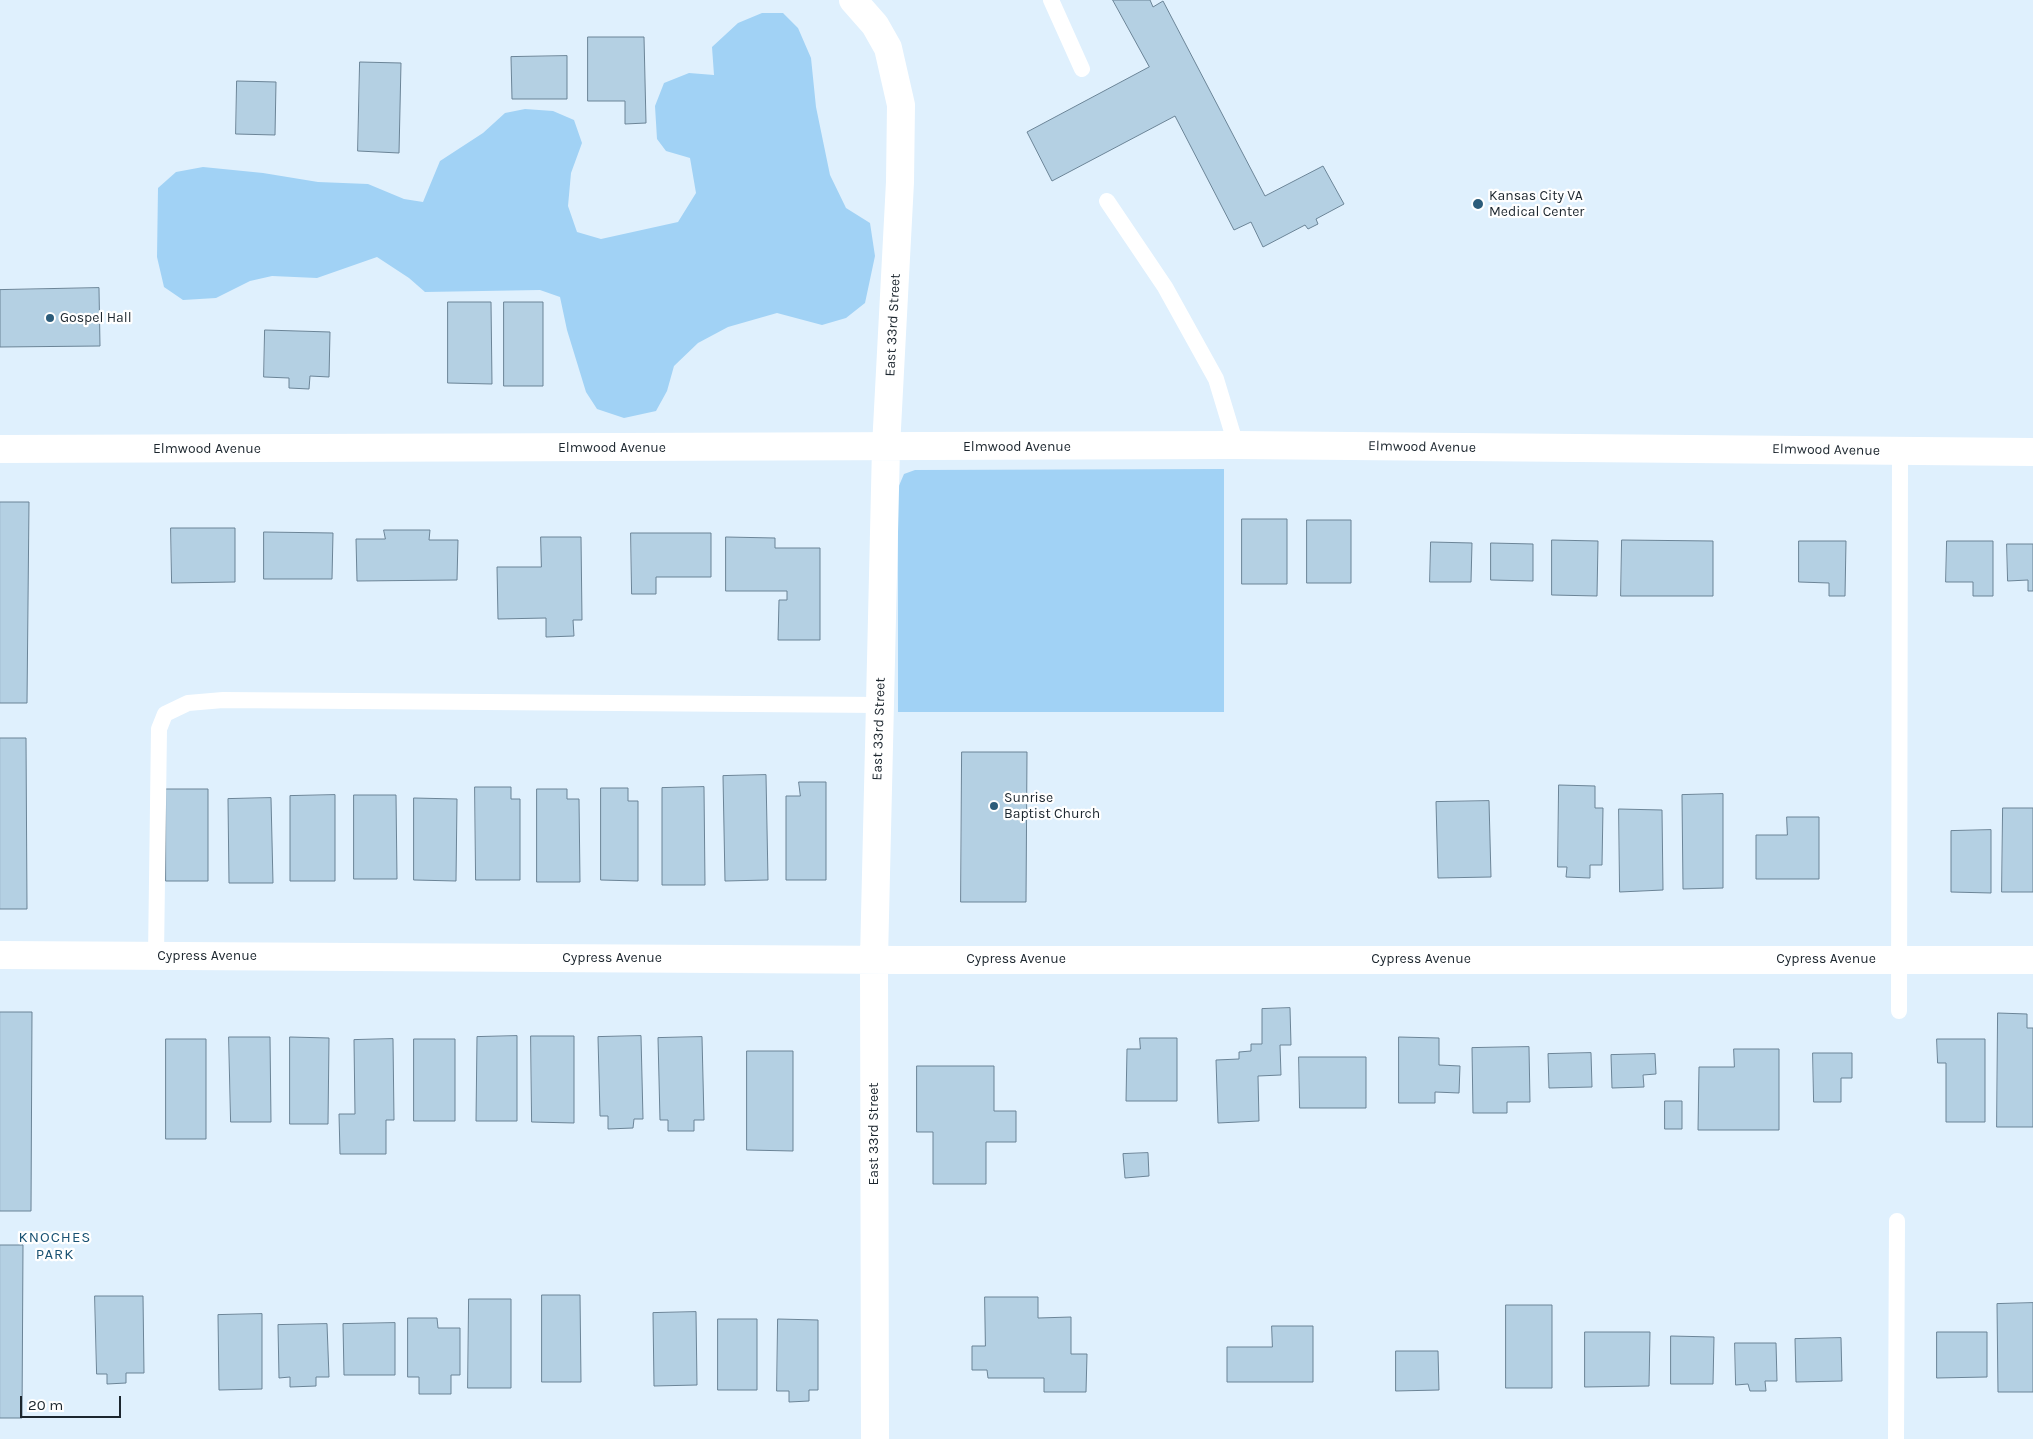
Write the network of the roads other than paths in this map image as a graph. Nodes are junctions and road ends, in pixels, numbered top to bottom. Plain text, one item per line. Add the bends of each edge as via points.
1 (854, 0) edge
2 (1051, 0) edge
3 (1082, 69) dead end
4 (1108, 201) dead end
5 (1236, 445) junction
6 (886, 447) junction
7 (0, 449) edge
8 (1900, 451) junction
9 (2033, 452) edge
10 (880, 705) junction
11 (0, 955) edge
12 (156, 956) junction
13 (874, 959) junction
14 (1898, 959) junction
15 (2033, 960) edge
16 (1899, 1011) dead end
17 (1898, 1221) dead end
18 (875, 1439) edge
19 (1896, 1439) edge

1 - 6 street, East 33rd Street via 876,25 888,48 901,105
2 - 3 lane
4 - 5 lane via 1165,287 1216,379
5 - 6 street, Elmwood Avenue
5 - 8 street, Elmwood Avenue
6 - 7 street, Elmwood Avenue
6 - 10 street, East 33rd Street
8 - 9 street, Elmwood Avenue
8 - 14 lane
10 - 12 lane via 233,700 188,703 166,714 159,729
10 - 13 street, East 33rd Street
11 - 12 street, Cypress Avenue
12 - 13 street, Cypress Avenue
13 - 14 street, Cypress Avenue
13 - 18 street, East 33rd Street
14 - 15 street, Cypress Avenue
14 - 16 lane
17 - 19 lane

